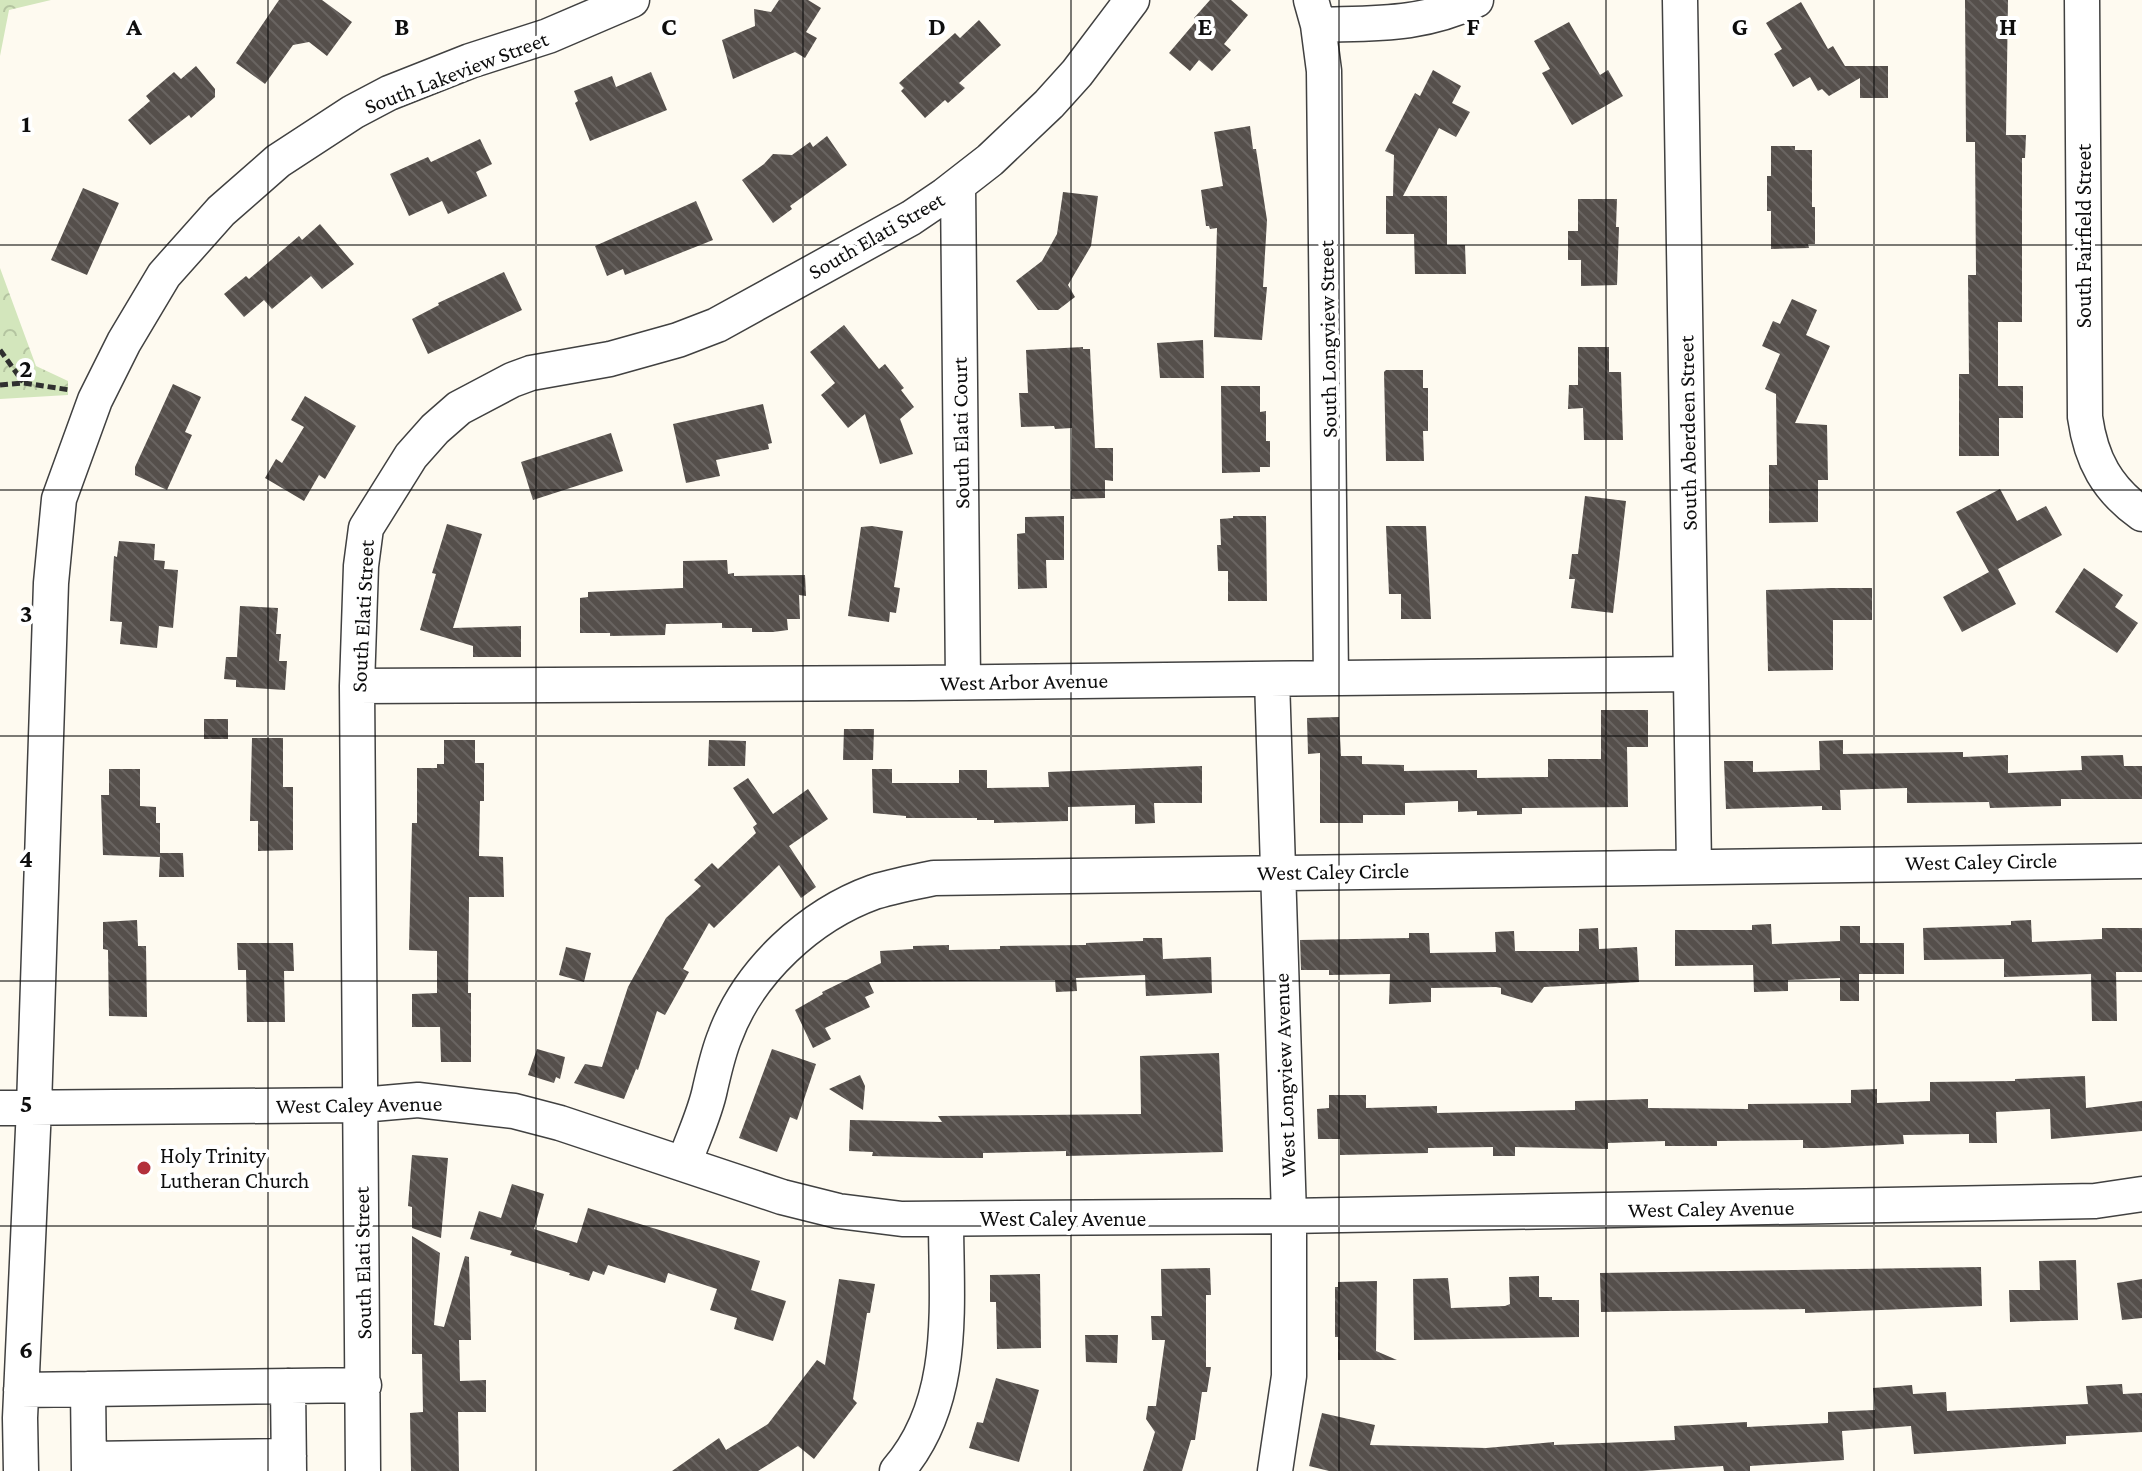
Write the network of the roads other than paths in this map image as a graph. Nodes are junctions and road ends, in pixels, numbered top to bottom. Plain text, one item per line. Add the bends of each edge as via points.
1 (632, 0) edge
2 (1132, 0) edge
3 (1476, 0) edge
4 (1680, 0) edge
5 (2082, 0) edge
6 (1314, 12) edge
7 (958, 185) junction
8 (2142, 514) edge
9 (1690, 674) junction
10 (1331, 678) junction
11 (1272, 679) junction
12 (963, 681) junction
13 (357, 686) junction
14 (2142, 861) edge
15 (1694, 866) junction
16 (1278, 872) junction
17 (361, 1105) junction
18 (34, 1107) junction
19 (0, 1108) edge
20 (684, 1164) junction
21 (2142, 1194) edge
22 (1289, 1216) junction
23 (946, 1219) junction
24 (364, 1385) junction
25 (288, 1386) junction
26 (88, 1389) junction
27 (21, 1390) junction
28 (289, 1463) edge
29 (89, 1465) edge
30 (21, 1471) edge
31 (363, 1471) edge
32 (897, 1471) edge
33 (1275, 1471) edge

1 - 18 street, South Lakeview Street via 389,93 278,161 221,211 164,275 124,342 95,400 59,499 51,583
2 - 7 street, South Elati Street via 1049,104
3 - 6 street via 1409,22
4 - 9 street, South Aberdeen Street
5 - 8 street, South Fairfield Street via 2087,436 2099,470
6 - 10 street, South Longview Street via 1324,71
7 - 12 street, South Elati Court
7 - 13 street, South Elati Street via 911,218 717,325 610,359 531,373 459,408 411,456 366,528
9 - 10 street, West Arbor Avenue
9 - 15 street, South Aberdeen Street
10 - 11 street, West Arbor Avenue
11 - 12 street, West Arbor Avenue
11 - 16 street, West Longview Avenue
12 - 13 street, West Arbor Avenue
13 - 17 street, South Elati Street
14 - 15 street, West Caley Circle
15 - 16 street, West Caley Circle
16 - 20 street, West Caley Circle via 934,878 845,906 821,919 759,976 725,1034
16 - 22 street, West Longview Avenue
17 - 18 street, West Caley Avenue
17 - 20 street, West Caley Avenue via 418,1100 514,1111
17 - 24 street, South Elati Street
18 - 19 street, West Caley Avenue
18 - 27 street, South Lakeview Street
20 - 23 street, West Caley Avenue via 838,1211
21 - 22 street, West Caley Avenue via 2095,1201
22 - 23 street, West Caley Avenue
22 - 33 street, West Longview Avenue via 1289,1376
23 - 32 street via 940,1384 928,1423
24 - 25 street
24 - 31 street, South Elati Street
25 - 26 street
25 - 28 street
26 - 27 street
26 - 29 street
27 - 30 street, South Lakeview Street
28 - 29 street

